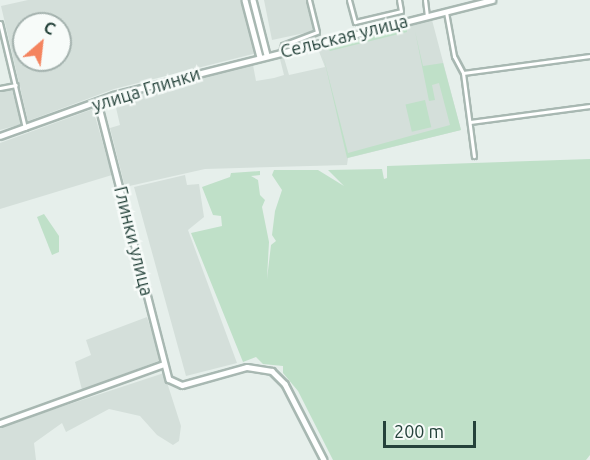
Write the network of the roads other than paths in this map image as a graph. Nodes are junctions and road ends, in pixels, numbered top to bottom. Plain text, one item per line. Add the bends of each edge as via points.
1 (245, 0) edge
2 (253, 0) edge
3 (309, 0) edge
4 (350, 0) edge
5 (399, 0) edge
6 (425, 0) edge
7 (492, 0) edge
8 (473, 2) edge
9 (446, 12) junction
10 (427, 16) junction
11 (0, 23) edge
12 (281, 52) junction
13 (267, 55) junction
14 (590, 56) edge
15 (260, 57) junction
16 (463, 73) junction
17 (16, 85) junction
18 (0, 88) edge
19 (98, 103) junction
20 (590, 106) edge
21 (470, 122) junction
22 (25, 128) junction
23 (0, 136) edge
24 (474, 156) dead end
25 (164, 364) junction
26 (0, 423) edge
27 (324, 460) edge

1 - 15 main road
2 - 13 main road
3 - 12 street via 317,32 283,45
4 - 5 street via 355,22 401,11
6 - 10 street
7 - 8 main road, Сельская улица
8 - 9 main road, Сельская улица
9 - 10 main road, Сельская улица
9 - 16 street via 457,64
10 - 12 main road, Сельская улица
11 - 17 street
12 - 13 main road, Сельская улица
13 - 15 main road, улица Глинки
14 - 16 street
15 - 19 main road, улица Глинки via 114,95
16 - 21 street
17 - 18 street
17 - 22 street
19 - 22 main road, улица Глинки
19 - 25 main road, Глинки улица
20 - 21 street
21 - 24 street
22 - 23 main road, улица Глинки
25 - 26 main road
25 - 27 main road, Глинки улица via 169,379 182,385 247,367 272,371 285,384

